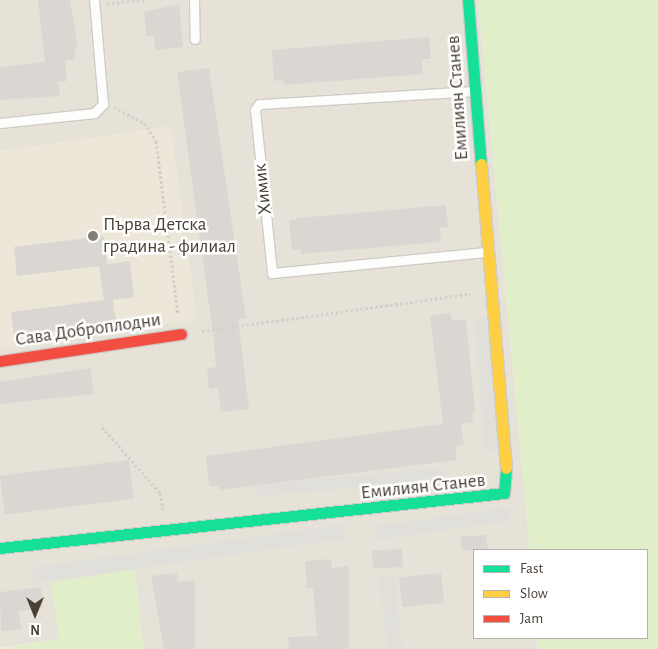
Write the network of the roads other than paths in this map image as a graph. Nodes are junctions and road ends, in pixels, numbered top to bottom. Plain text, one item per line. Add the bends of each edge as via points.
1 (194, 0) edge
2 (468, 0) edge
3 (94, 2) edge
4 (195, 39) dead end
5 (474, 91) junction
6 (0, 123) edge
7 (488, 252) junction
8 (181, 334) road end
9 (0, 361) edge
10 (0, 548) edge

1 - 4 lane
2 - 5 street, Емилиян Станев
3 - 6 lane via 103,104 94,113
5 - 7 street, Емилиян Станев
5 - 7 lane, Химик via 259,104 255,110 272,273
7 - 10 street, Емилиян Станев via 507,482 504,494
8 - 9 street, Сава Доброплодни

